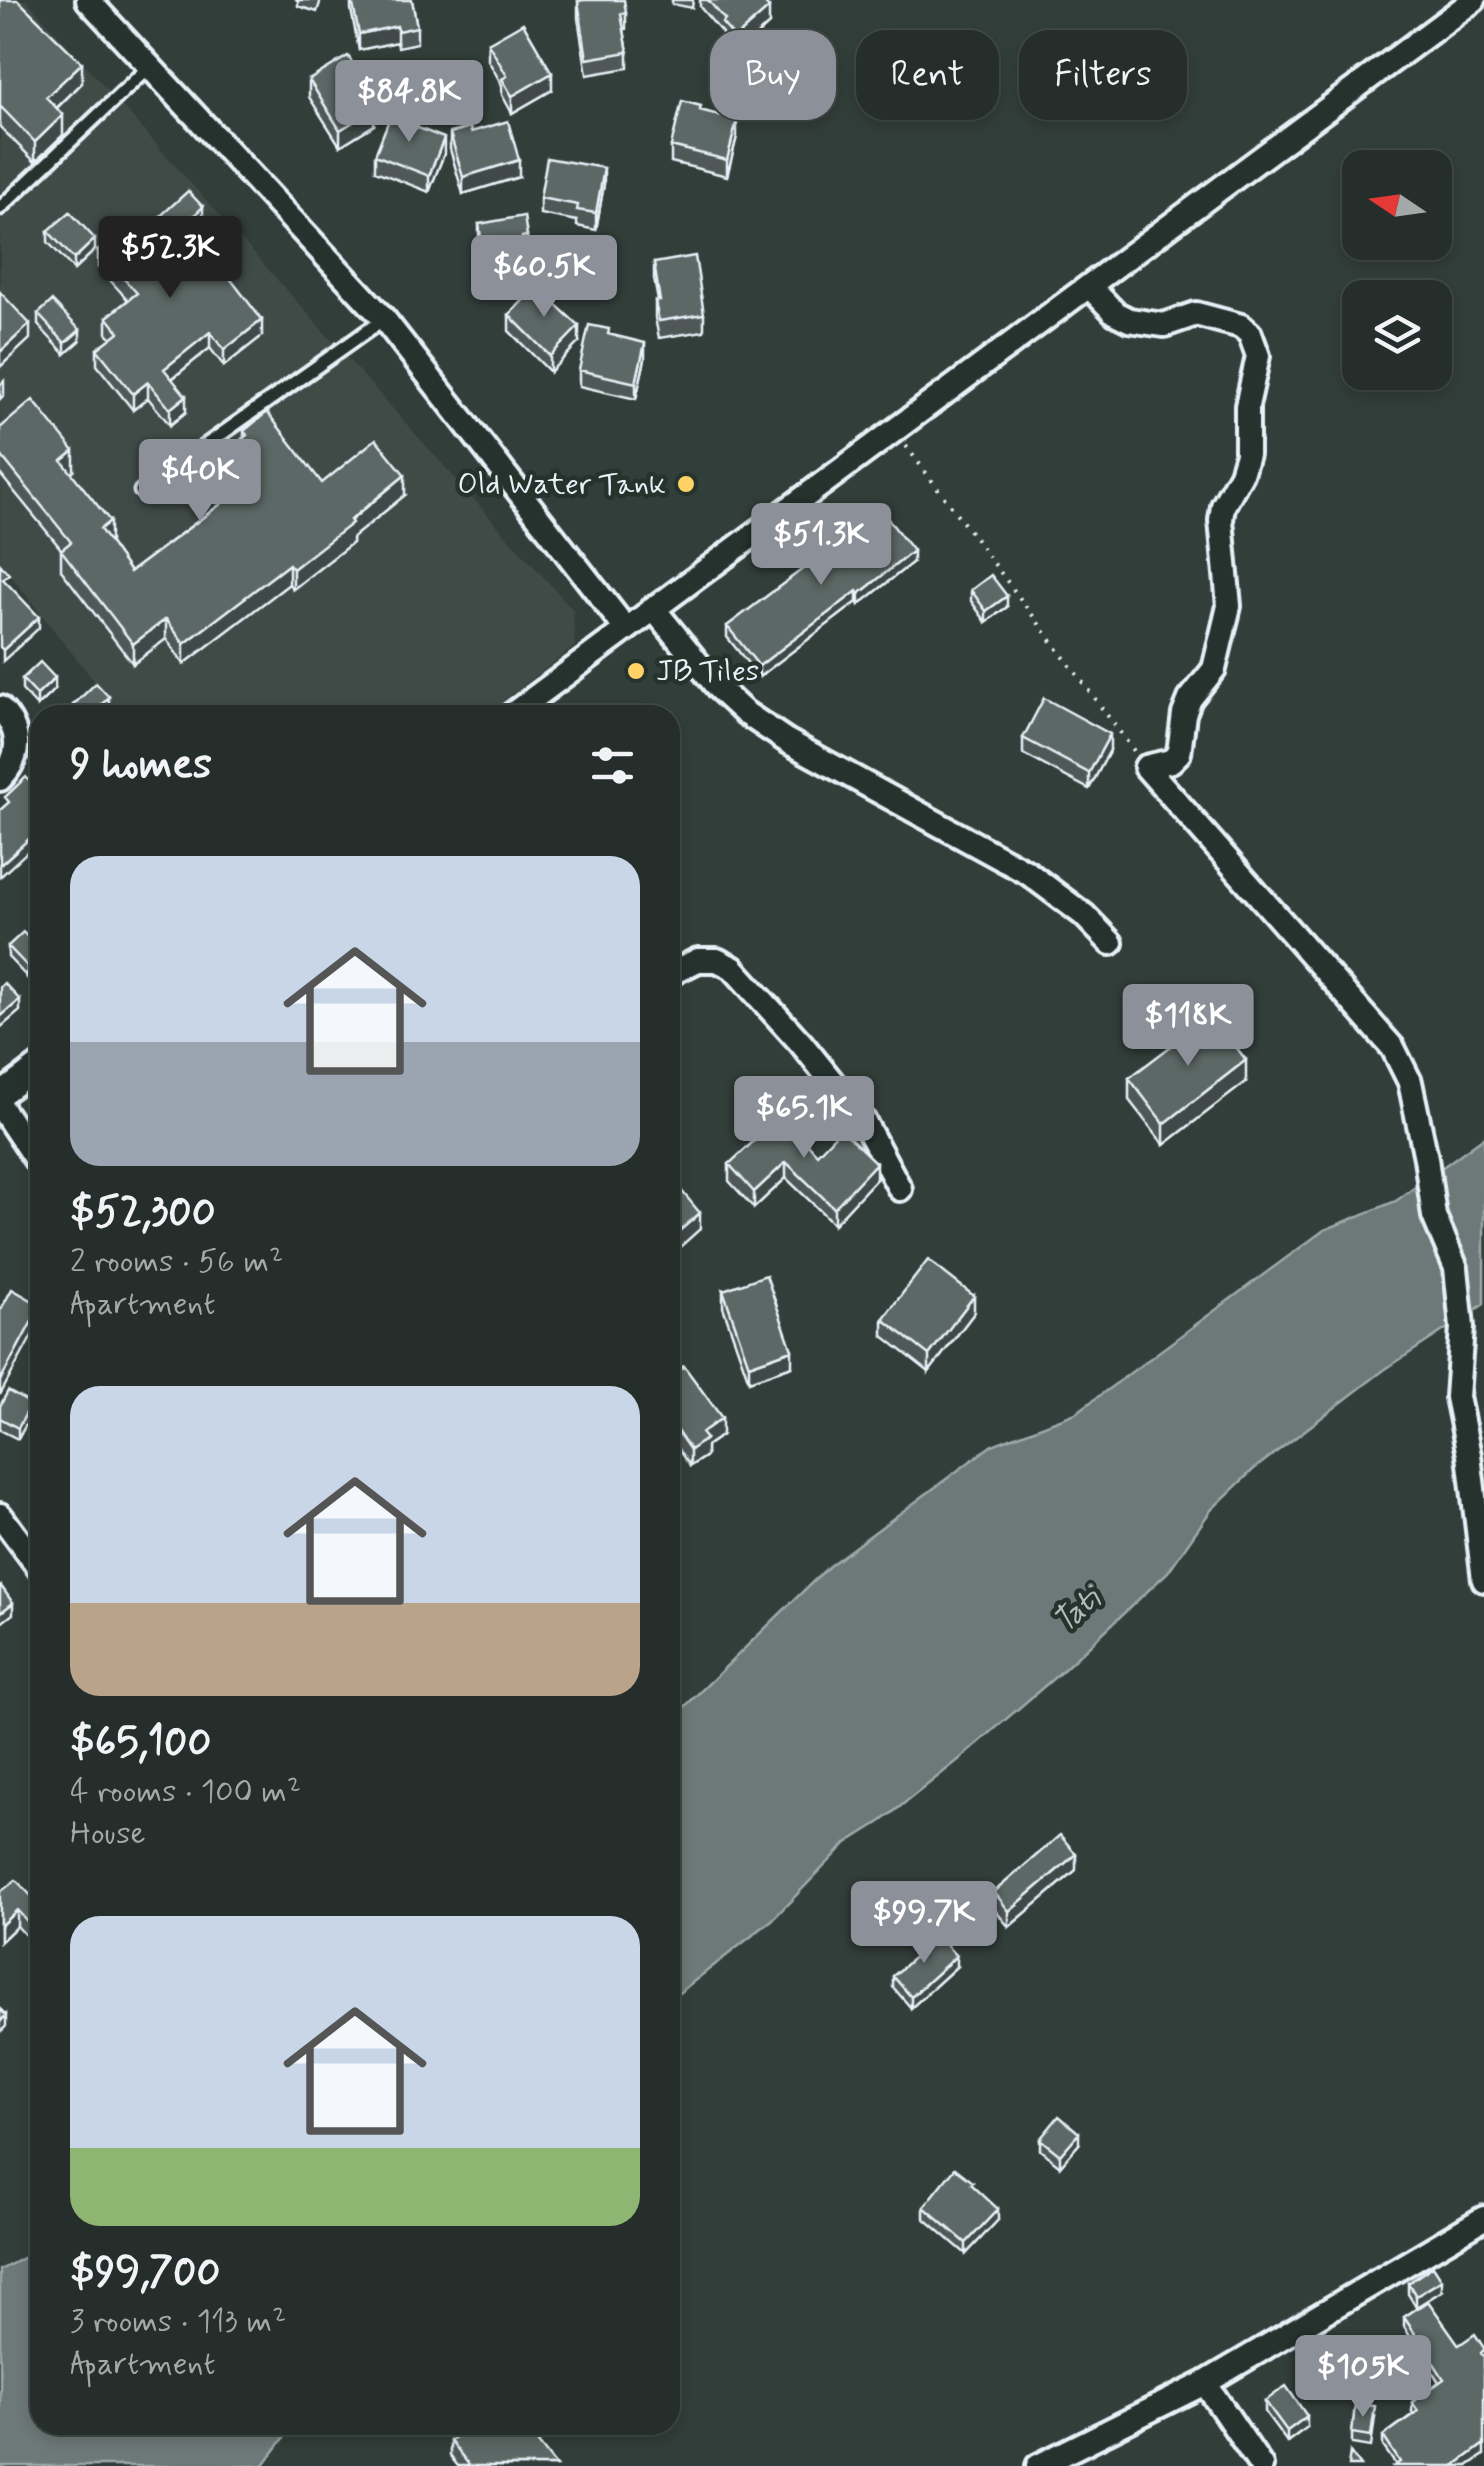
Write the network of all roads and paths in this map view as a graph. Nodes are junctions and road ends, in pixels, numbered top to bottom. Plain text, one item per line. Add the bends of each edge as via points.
1 (88, 0) edge
2 (1474, 0) edge
3 (150, 66) junction
4 (0, 208) edge
5 (1089, 286) junction
6 (384, 318) junction
7 (894, 430) junction
8 (141, 491) dead end
9 (653, 608) junction
10 (626, 629) junction
11 (523, 705) edge
12 (0, 708) edge
13 (1146, 767) junction
14 (0, 780) edge
15 (1111, 943) dead end
16 (680, 969) edge
17 (30, 1072) edge
18 (0, 1095) edge
19 (0, 1106) edge
20 (30, 1151) edge
21 (900, 1189) dead end
22 (0, 1515) edge
23 (30, 1556) edge
24 (1484, 1580) edge
25 (1484, 2218) edge
26 (1205, 2382) junction
27 (1038, 2466) edge
28 (1261, 2466) edge

1 - 3 street
2 - 5 street
3 - 4 lane
3 - 6 street
5 - 7 street
5 - 13 street via 1129,320 1164,325 1196,314 1242,326 1258,356 1247,406 1247,454 1221,520 1229,606 1218,660 1184,714 1179,753
6 - 8 lane
6 - 10 street
7 - 9 street
7 - 13 path
9 - 10 street
9 - 15 street via 744,712 1028,873
10 - 11 street
12 - 14 street via 18,745
13 - 24 street via 1404,1067 1434,1216 1456,1268 1462,1327 1457,1397
16 - 21 street via 698,960 733,968 863,1120
17 - 18 street
19 - 20 street
22 - 23 street
25 - 26 street
26 - 27 street
26 - 28 street

